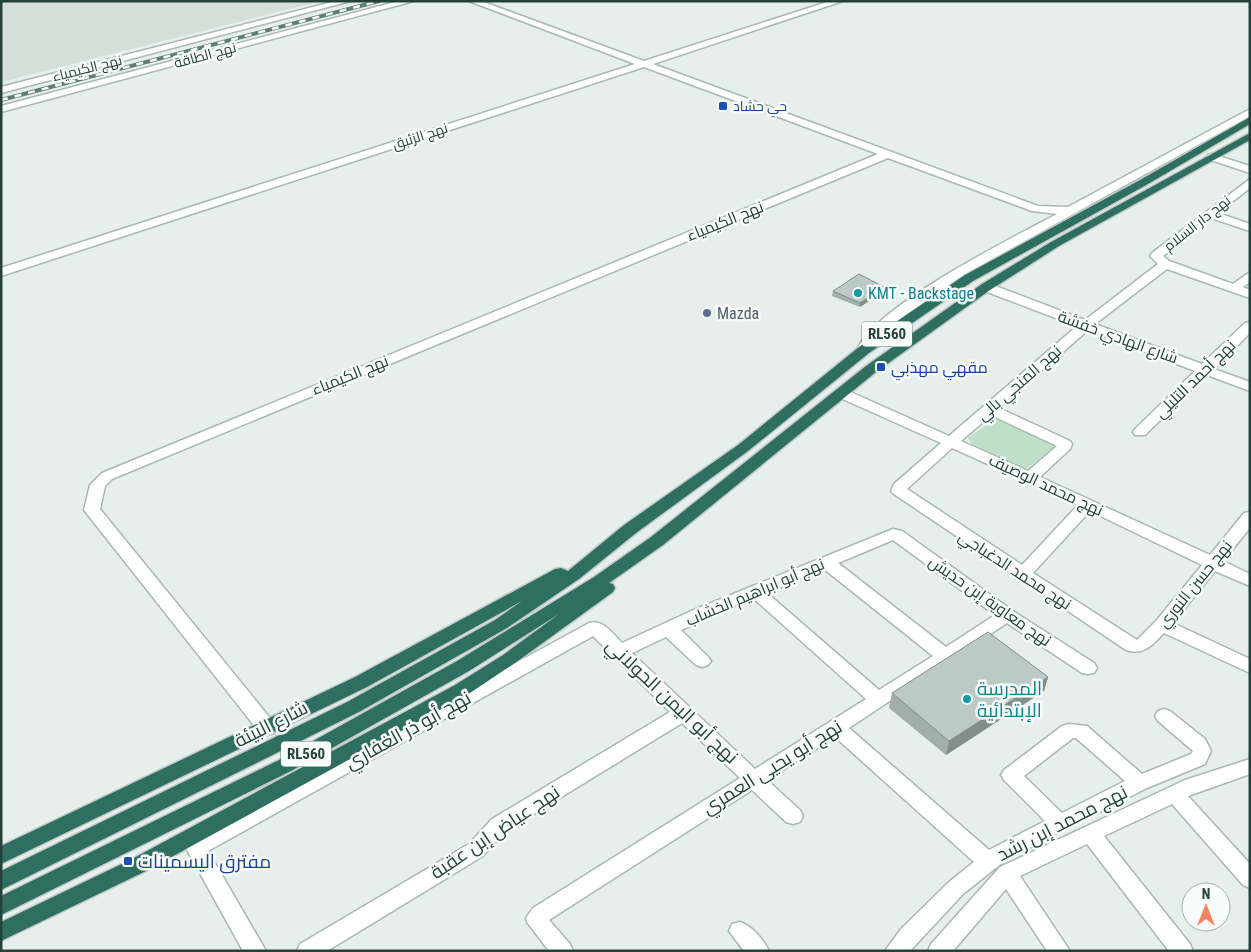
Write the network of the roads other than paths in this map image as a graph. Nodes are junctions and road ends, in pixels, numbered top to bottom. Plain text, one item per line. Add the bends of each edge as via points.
1 (347, 1) edge
2 (410, 1) edge
3 (473, 1) edge
4 (839, 1) edge
5 (641, 64) junction
6 (1, 90) edge
7 (1, 109) edge
8 (1250, 112) edge
9 (1250, 120) edge
10 (1250, 136) edge
11 (888, 154) junction
12 (1212, 158) junction
13 (1250, 170) edge
14 (1250, 182) edge
15 (1036, 208) junction
16 (1072, 211) junction
17 (1209, 214) junction
18 (1050, 221) junction
19 (1250, 228) edge
20 (1165, 264) junction
21 (1, 272) edge
22 (1250, 276) edge
23 (986, 287) junction
24 (1235, 288) junction
25 (1250, 294) edge
26 (1086, 325) junction
27 (1250, 326) edge
28 (864, 350) junction
29 (1206, 370) junction
30 (1250, 387) edge
31 (841, 393) junction
32 (989, 409) junction
33 (1140, 432) dead end
34 (950, 442) junction
35 (1029, 478) junction
36 (899, 487) joint
37 (1088, 504) junction
38 (1250, 517) edge
39 (893, 534) joint
40 (657, 541) junction
41 (606, 548) junction
42 (827, 563) junction
43 (1211, 563) junction
44 (1022, 575) junction
45 (1250, 581) edge
46 (756, 592) junction
47 (1007, 615) junction
48 (1162, 625) junction
49 (595, 627) joint
50 (669, 629) junction
51 (1137, 647) joint
52 (619, 652) junction
53 (945, 656) junction
54 (702, 660) dead end
55 (1250, 667) edge
56 (1088, 668) dead end
57 (879, 700) junction
58 (682, 713) junction
59 (1164, 716) dead end
60 (267, 728) junction
61 (836, 728) junction
62 (1250, 766) edge
63 (753, 777) junction
64 (1140, 783) junction
65 (1174, 793) junction
66 (793, 816) dead end
67 (1060, 823) junction
68 (1090, 833) junction
69 (1, 856) edge
70 (987, 861) junction
71 (1007, 873) junction
72 (1250, 880) edge
73 (1, 882) edge
74 (1, 906) edge
75 (740, 931) dead end
76 (1, 932) edge
77 (255, 951) edge
78 (308, 951) edge
79 (562, 951) edge
80 (758, 951) edge
81 (896, 951) edge
82 (939, 951) edge
83 (1059, 951) edge
84 (1182, 951) edge

1 - 6 street, نهج الكيمياء
2 - 7 street, نهج الطاقة
3 - 5 street
4 - 5 street, نهج الزئبق
5 - 11 street
5 - 21 street, نهج الزئبق
8 - 16 street
9 - 28 highway, RL560 via 969,278
10 - 12 highway, RL560
11 - 15 street
11 - 60 street, نهج الكيمياء via 106,476 98,485 92,510
12 - 13 street
12 - 23 highway, RL560 via 1056,244
14 - 17 street, نهج دار السلام
15 - 16 street
15 - 18 street
16 - 18 street
17 - 19 street
17 - 20 street, نهج دار السلام via 1158,253 1156,258
18 - 28 street via 960,272 902,310 868,340
20 - 24 street
20 - 26 street, نهج المنجي بالي
22 - 24 street
23 - 26 street, شارع الهادي خفشة
23 - 31 highway, RL560
24 - 25 street
26 - 29 street, شارع الهادي خفشة
26 - 32 street, نهج المنجي بالي
27 - 29 street, نهج أحمد التليلي
28 - 41 highway, RL560 via 743,448
29 - 30 street, شارع الهادي خفشة
29 - 33 street, نهج أحمد التليلي
31 - 34 street, نهج محمد الوصيف
31 - 40 highway, RL560
32 - 34 street, نهج المنجي بالي
32 - 35 street via 1065,444
34 - 35 street, نهج محمد الوصيف
34 - 36 street, نهج المنجي بالي
35 - 37 street, نهج محمد الوصيف
36 - 44 street, نهج محمد الدغباجي via 900,494
37 - 43 street, نهج محمد الوصيف
37 - 44 street
38 - 43 street, نهج حسن النوري
39 - 42 street, نهج أبو ابراهيم الخشاب
39 - 47 street, نهج معاوية إبن حديش
40 - 74 highway, RL560 via 600,582 463,666 284,766
40 - 76 highway via 632,571 509,660 461,690 139,865
41 - 60 highway via 361,682
41 - 73 highway, شارع البيئة / RL560 via 501,624 353,707
42 - 46 street, نهج أبو ابراهيم الخشاب
42 - 53 street
43 - 45 street, نهج محمد الوصيف
43 - 48 street, نهج حسن النوري
44 - 51 street, نهج محمد الدغباجي
46 - 50 street, نهج أبو ابراهيم الخشاب
46 - 57 street
47 - 53 street, نهج أبو يحيى العمري
47 - 56 street, نهج معاوية إبن حديش
48 - 51 street, نهج حسن النوري
48 - 55 street
49 - 52 street, نهج أبو اليمن الحولاني
49 - 77 street, نهج أبو ذر الغفاري via 196,848
50 - 52 street, نهج أبو ابراهيم الخشاب
50 - 54 street
52 - 58 street, نهج أبو اليمن الحولاني
53 - 57 street, نهج أبو يحيى العمري
57 - 61 street, نهج أبو يحيى العمري
58 - 63 street, نهج أبو اليمن الحولاني
58 - 78 street, نهج عياض إبن عقبة via 500,825 476,850
59 - 64 street, نهج محمد إبن رشد via 1202,751 1198,759
60 - 69 highway
61 - 63 street, نهج أبو يحيى العمري
61 - 70 street
62 - 65 street
63 - 66 street, نهج أبو اليمن الحولاني
63 - 79 street, نهج أبو يحيى العمري via 540,914 538,922
64 - 67 street, نهج محمد إبن رشد
64 - 67 street via 1080,731 1069,731 1011,775
65 - 68 street
65 - 72 street
67 - 70 street, نهج محمد إبن رشد
68 - 71 street
68 - 84 street
70 - 81 street, نهج محمد إبن رشد via 956,888
71 - 82 street
71 - 83 street
75 - 80 street

